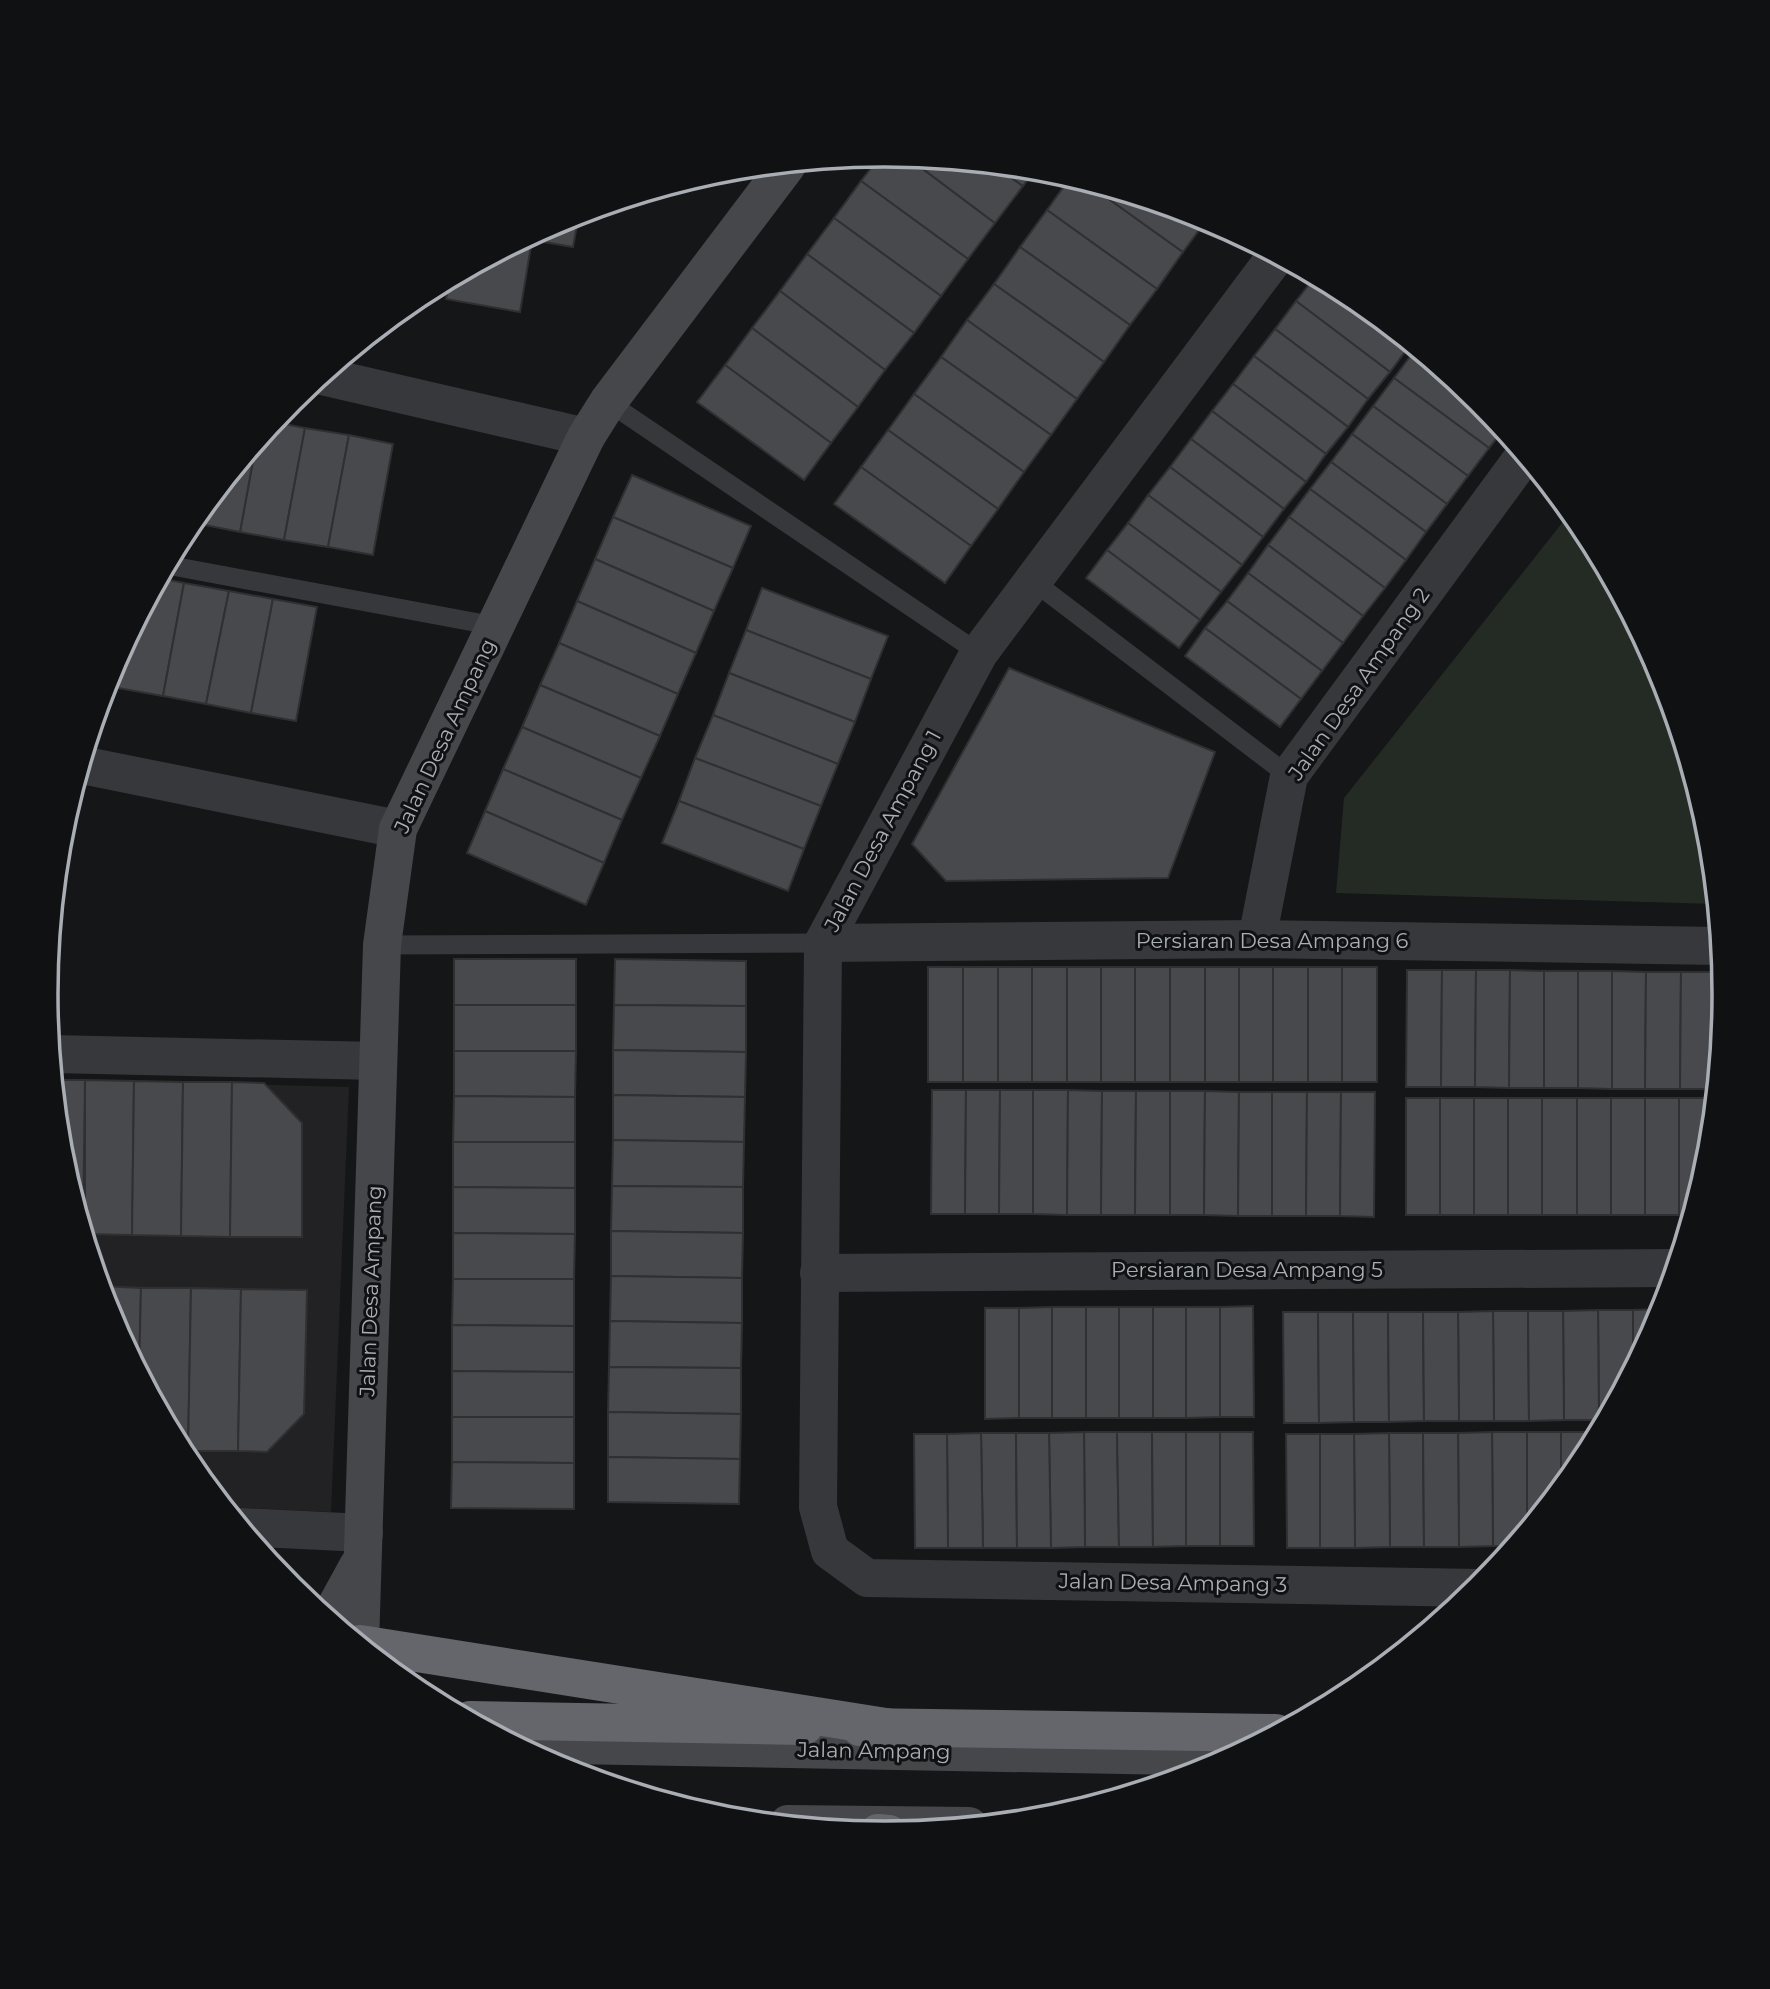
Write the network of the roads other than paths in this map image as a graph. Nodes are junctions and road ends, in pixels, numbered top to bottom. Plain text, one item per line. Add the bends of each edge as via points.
1 (780, 174) edge
2 (1271, 263) edge
3 (334, 379) edge
4 (608, 402) junction
5 (586, 437) junction
6 (1519, 463) edge
7 (178, 567) edge
8 (1033, 581) junction
9 (495, 626) junction
10 (979, 653) junction
11 (90, 767) edge
12 (1289, 776) junction
13 (398, 829) junction
14 (1257, 939) junction
15 (823, 943) junction
16 (382, 945) junction
17 (1710, 946) edge
18 (60, 1054) edge
19 (379, 1061) junction
20 (1665, 1268) edge
21 (819, 1273) junction
22 (254, 1529) edge
23 (363, 1545) junction
24 (867, 1578) joint
25 (1461, 1588) edge
26 (333, 1610) edge
27 (360, 1633) edge
28 (377, 1648) edge
29 (489, 1720) edge
30 (892, 1728) junction
31 (1259, 1732) edge
32 (539, 1745) edge
33 (1207, 1757) edge

1 - 4 street, Jalan Desa Ampang
2 - 8 street, Jalan Desa Ampang 1
3 - 5 street
4 - 5 street, Jalan Desa Ampang
4 - 10 lane
5 - 9 street, Jalan Desa Ampang
6 - 12 street, Jalan Desa Ampang 2
7 - 9 lane
8 - 10 street, Jalan Desa Ampang 1
8 - 12 lane
9 - 13 street, Jalan Desa Ampang
10 - 15 street, Jalan Desa Ampang 1
11 - 13 street
12 - 14 street, Jalan Desa Ampang 2
13 - 16 street, Jalan Desa Ampang
14 - 15 street, Persiaran Desa Ampang 6
14 - 17 street, Persiaran Desa Ampang 6
15 - 16 lane
15 - 21 street, Jalan Desa Ampang 1
16 - 19 street, Jalan Desa Ampang
18 - 19 street
19 - 23 street, Jalan Desa Ampang
20 - 21 street, Persiaran Desa Ampang 5
21 - 24 street, Jalan Desa Ampang 1 via 818,1507 830,1551
22 - 23 street
23 - 26 street
23 - 27 street, Jalan Desa Ampang
24 - 25 street, Jalan Desa Ampang 3
28 - 30 highway, bridge
29 - 30 highway, bridge
30 - 31 highway
32 - 33 street, Jalan Ampang

